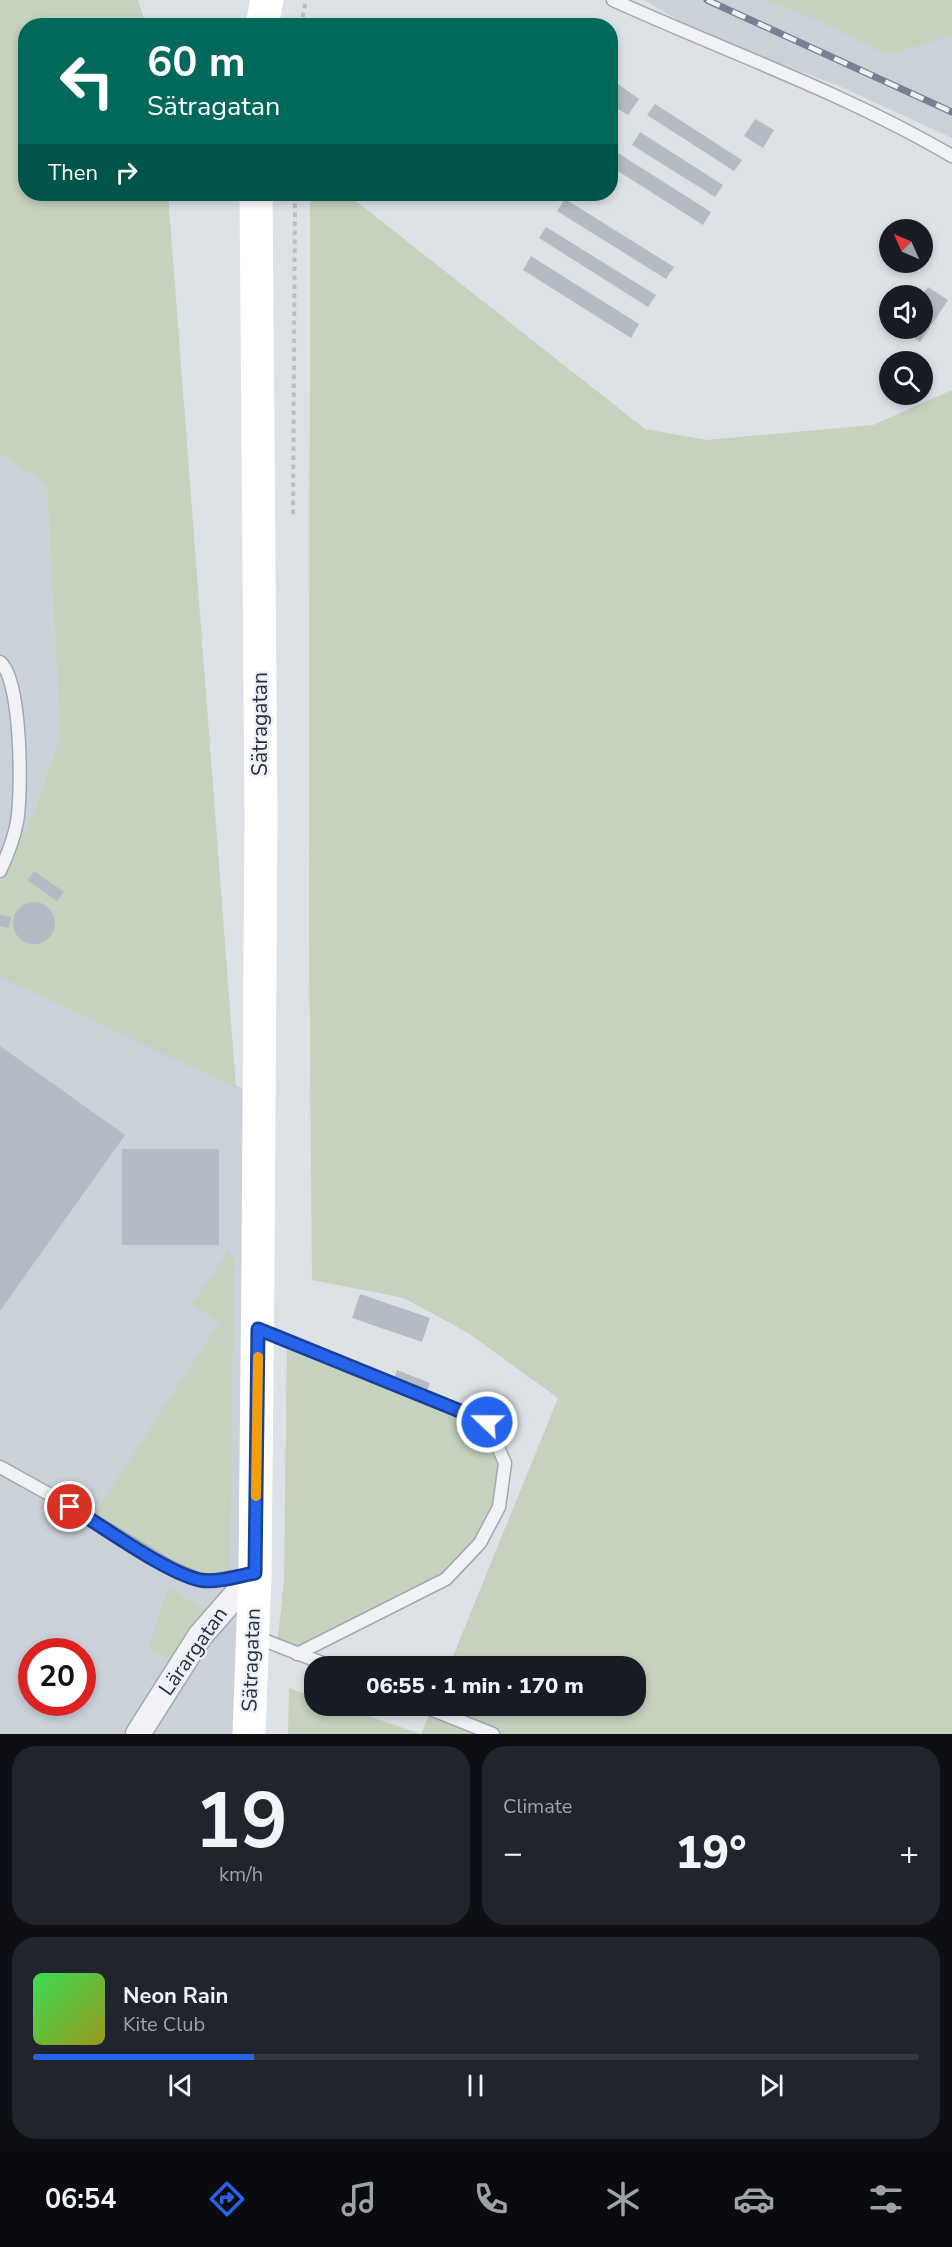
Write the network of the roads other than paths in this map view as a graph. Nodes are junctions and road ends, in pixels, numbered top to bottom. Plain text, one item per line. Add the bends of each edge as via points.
1 (267, 0) edge
2 (613, 0) edge
3 (264, 18) edge
4 (952, 156) edge
5 (256, 201) edge
6 (0, 662) edge
7 (0, 871) edge
8 (258, 1329) junction
9 (0, 1467) edge
10 (47, 1493) dead end
11 (59, 1500) dead end
12 (255, 1573) junction
13 (252, 1635) junction
14 (297, 1654) junction
15 (304, 1657) edge
16 (448, 1716) edge
17 (138, 1734) edge
18 (249, 1734) edge
19 (493, 1734) edge

1 - 3 street
2 - 4 lane via 812,87
5 - 8 street, Sätragatan via 261,816
6 - 7 lane via 5,666 14,698 20,777 17,822
8 - 12 street, Sätragatan
8 - 14 lane via 487,1422 505,1463 499,1507 480,1543 446,1579
9 - 10 lane
11 - 12 lane via 169,1567 199,1580
12 - 13 street, Sätragatan
12 - 17 street, Lärargatan via 200,1636
13 - 14 lane
13 - 18 street, Sätragatan
14 - 15 lane
16 - 19 lane

